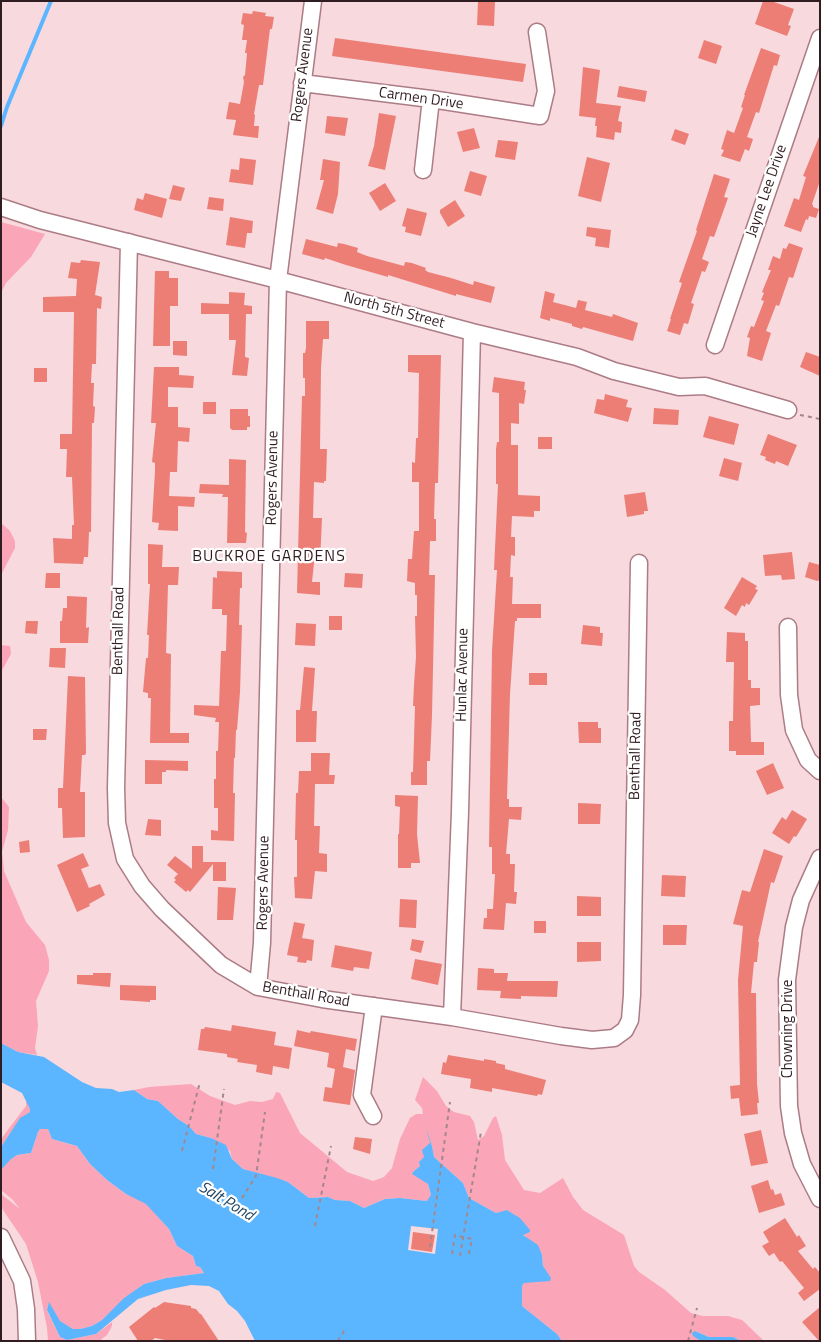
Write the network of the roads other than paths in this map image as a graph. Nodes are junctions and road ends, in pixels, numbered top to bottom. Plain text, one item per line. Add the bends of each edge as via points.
1 (313, 1) edge
2 (537, 32) dead end
3 (820, 38) edge
4 (302, 83) junction
5 (432, 99) junction
6 (423, 170) dead end
7 (1, 207) edge
8 (128, 242) junction
9 (278, 280) junction
10 (472, 332) junction
11 (715, 345) dead end
12 (788, 410) road end
13 (639, 563) dead end
14 (788, 627) dead end
15 (820, 772) edge
16 (820, 858) edge
17 (258, 988) junction
18 (374, 1006) junction
19 (452, 1017) junction
20 (373, 1116) dead end
21 (820, 1200) edge
22 (1, 1237) edge
23 (27, 1341) edge

1 - 4 street, Rogers Avenue
2 - 5 street, Carmen Drive via 546,92 540,116
3 - 11 street, Jayne Lee Drive
4 - 5 street, Carmen Drive
4 - 9 street, Rogers Avenue
5 - 6 street
7 - 8 street, North 5th Street
8 - 9 street, North 5th Street
8 - 17 street, Benthall Road via 117,823 126,859 142,886 221,966
9 - 10 street, North 5th Street
9 - 17 street, Rogers Avenue via 262,943
10 - 12 street, North 5th Street via 577,357 614,371 680,386 705,386
10 - 19 street, Hunlac Avenue
13 - 19 street, Benthall Road via 630,1020 625,1030 614,1038 592,1040
14 - 15 street via 789,695 794,730 808,760
16 - 21 street, Chowning Drive via 801,900 787,980 789,1106 802,1164
17 - 18 street, Benthall Road
18 - 19 street, Benthall Road
18 - 20 street via 362,1095
22 - 23 street via 22,1281

